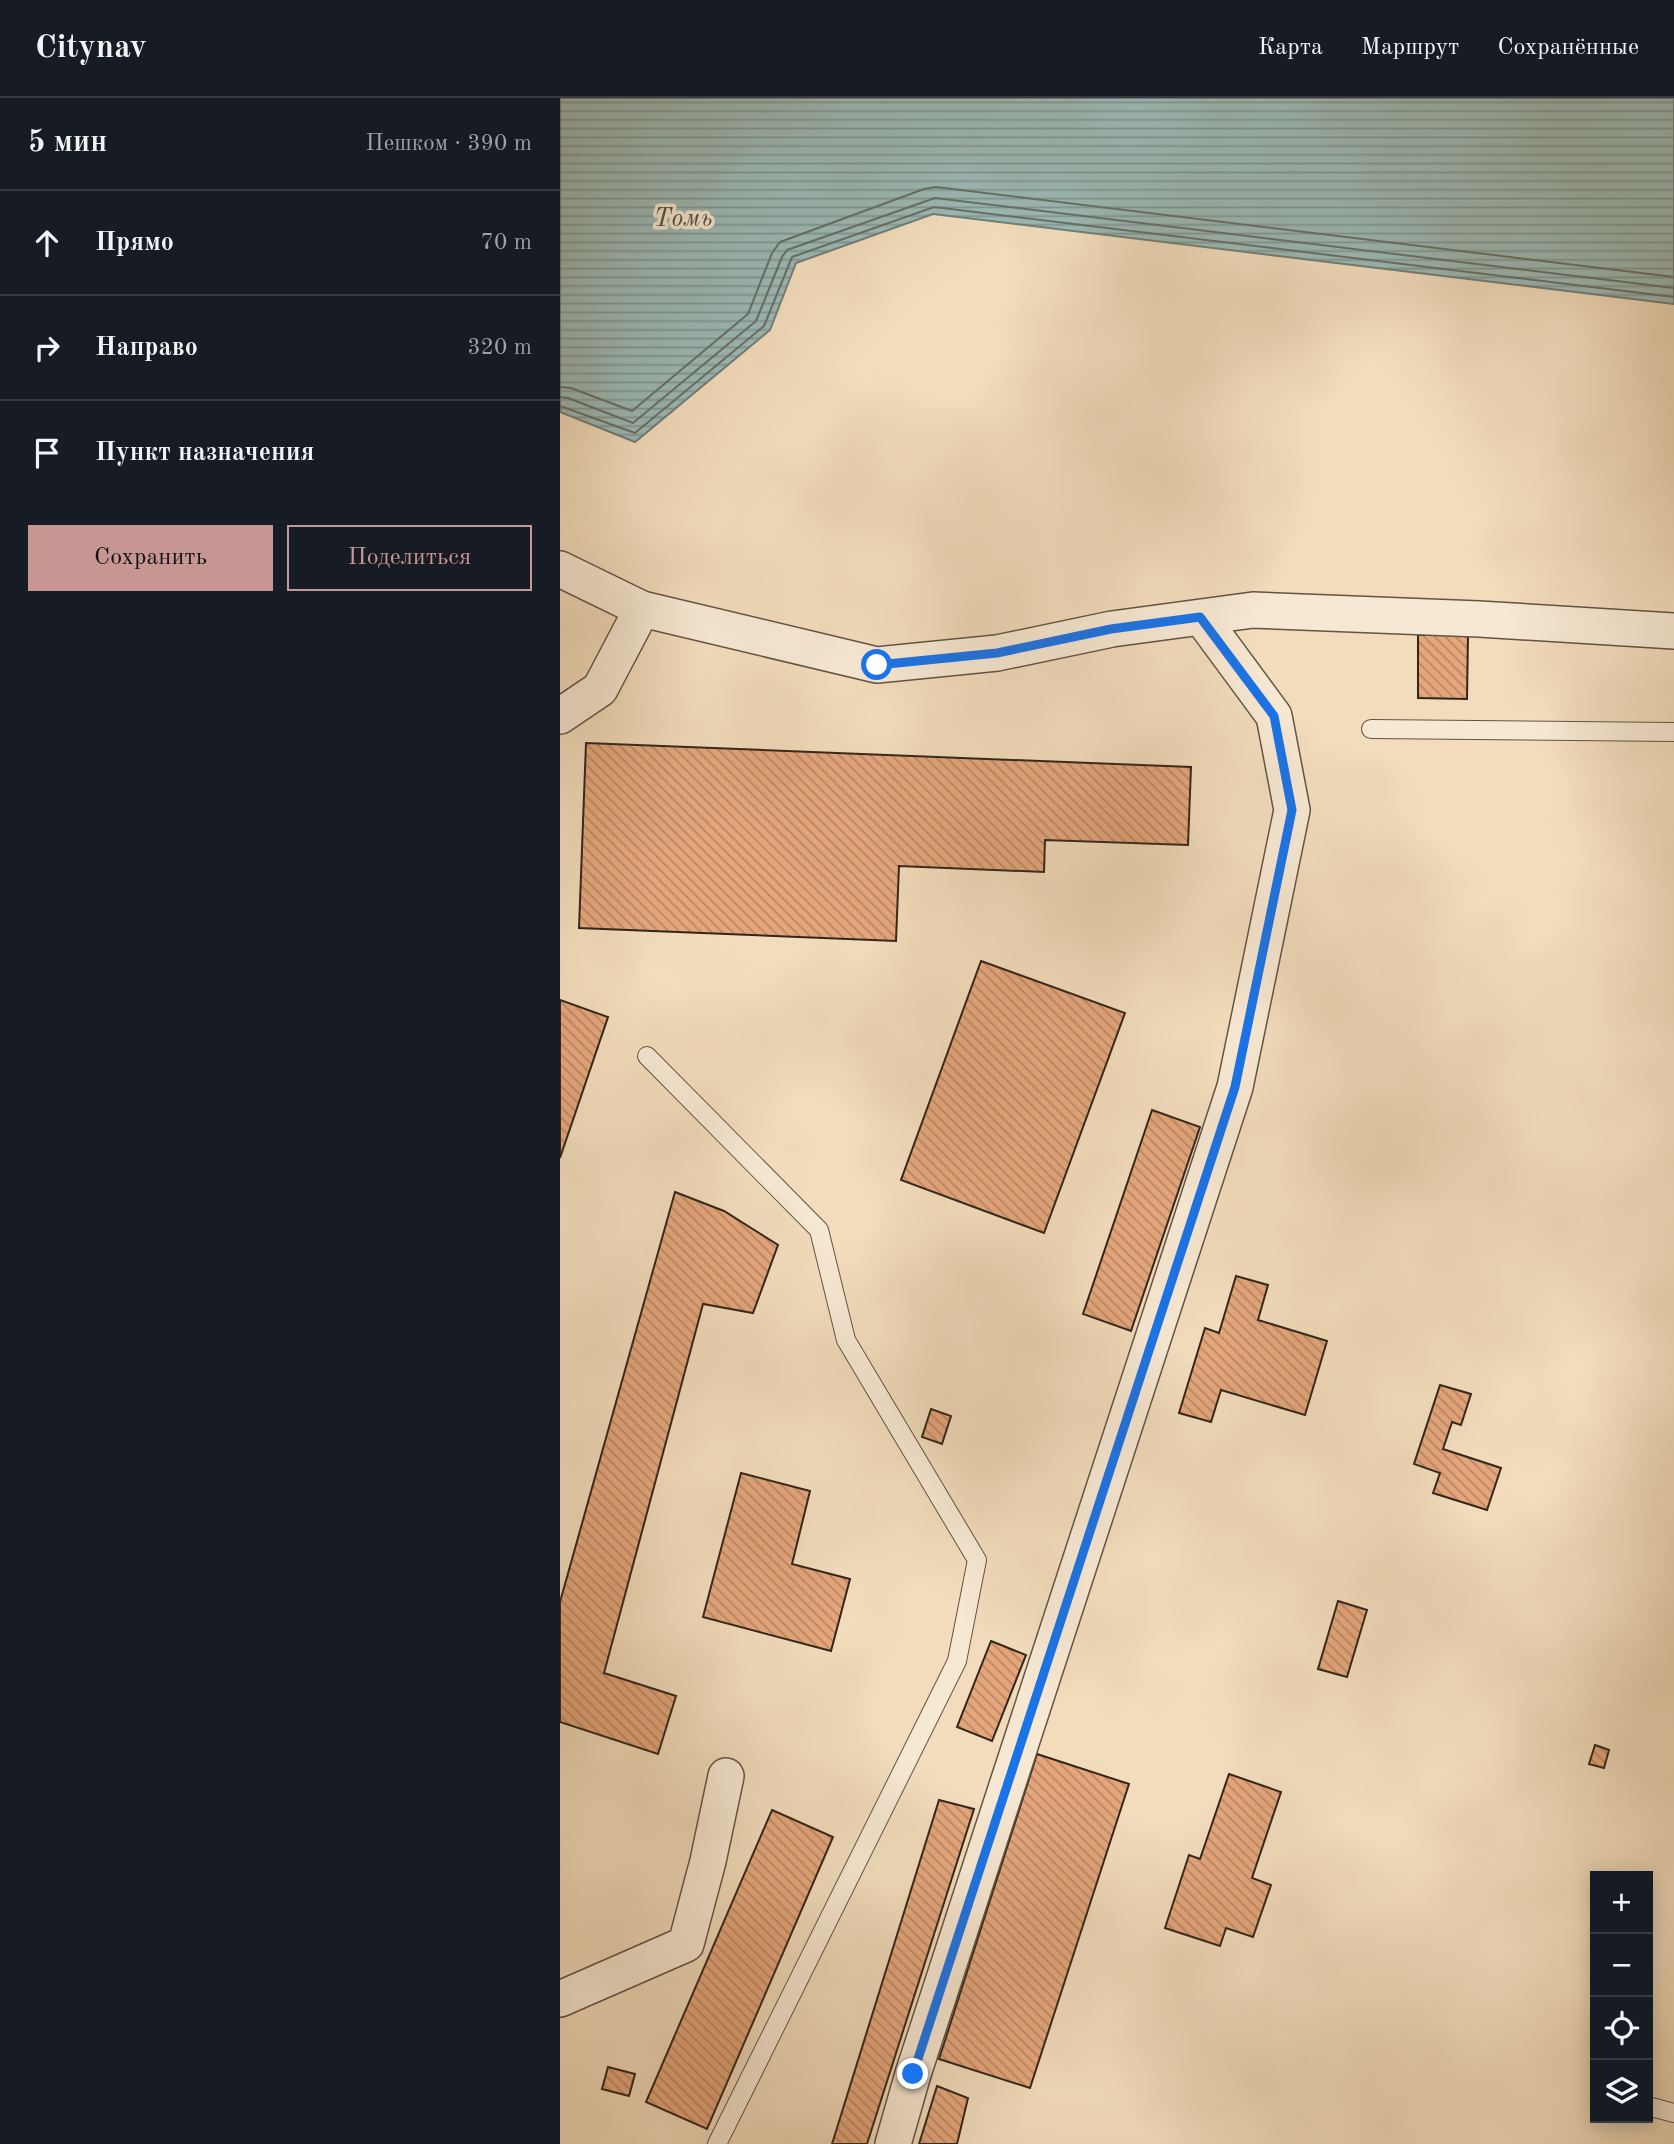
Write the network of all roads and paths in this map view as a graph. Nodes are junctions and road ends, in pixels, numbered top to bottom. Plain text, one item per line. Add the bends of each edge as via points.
1 (560, 569) edge
2 (642, 609) junction
3 (1200, 617) junction
4 (1674, 631) edge
5 (560, 716) edge
6 (1371, 729) dead end
7 (1674, 732) edge
8 (647, 1056) dead end
9 (726, 1776) dead end
10 (560, 1999) edge
11 (1653, 2107) edge
12 (1674, 2113) edge
13 (717, 2144) edge
14 (892, 2144) edge

1 - 2 street
2 - 3 street via 877,665 997,653 1111,629
2 - 5 street via 600,689
3 - 4 street via 1253,610
3 - 14 street via 1274,716 1292,810 1235,1087
6 - 7 lane
8 - 13 lane via 819,1230 846,1340 977,1560 957,1661
9 - 10 street via 686,1944
11 - 12 lane

